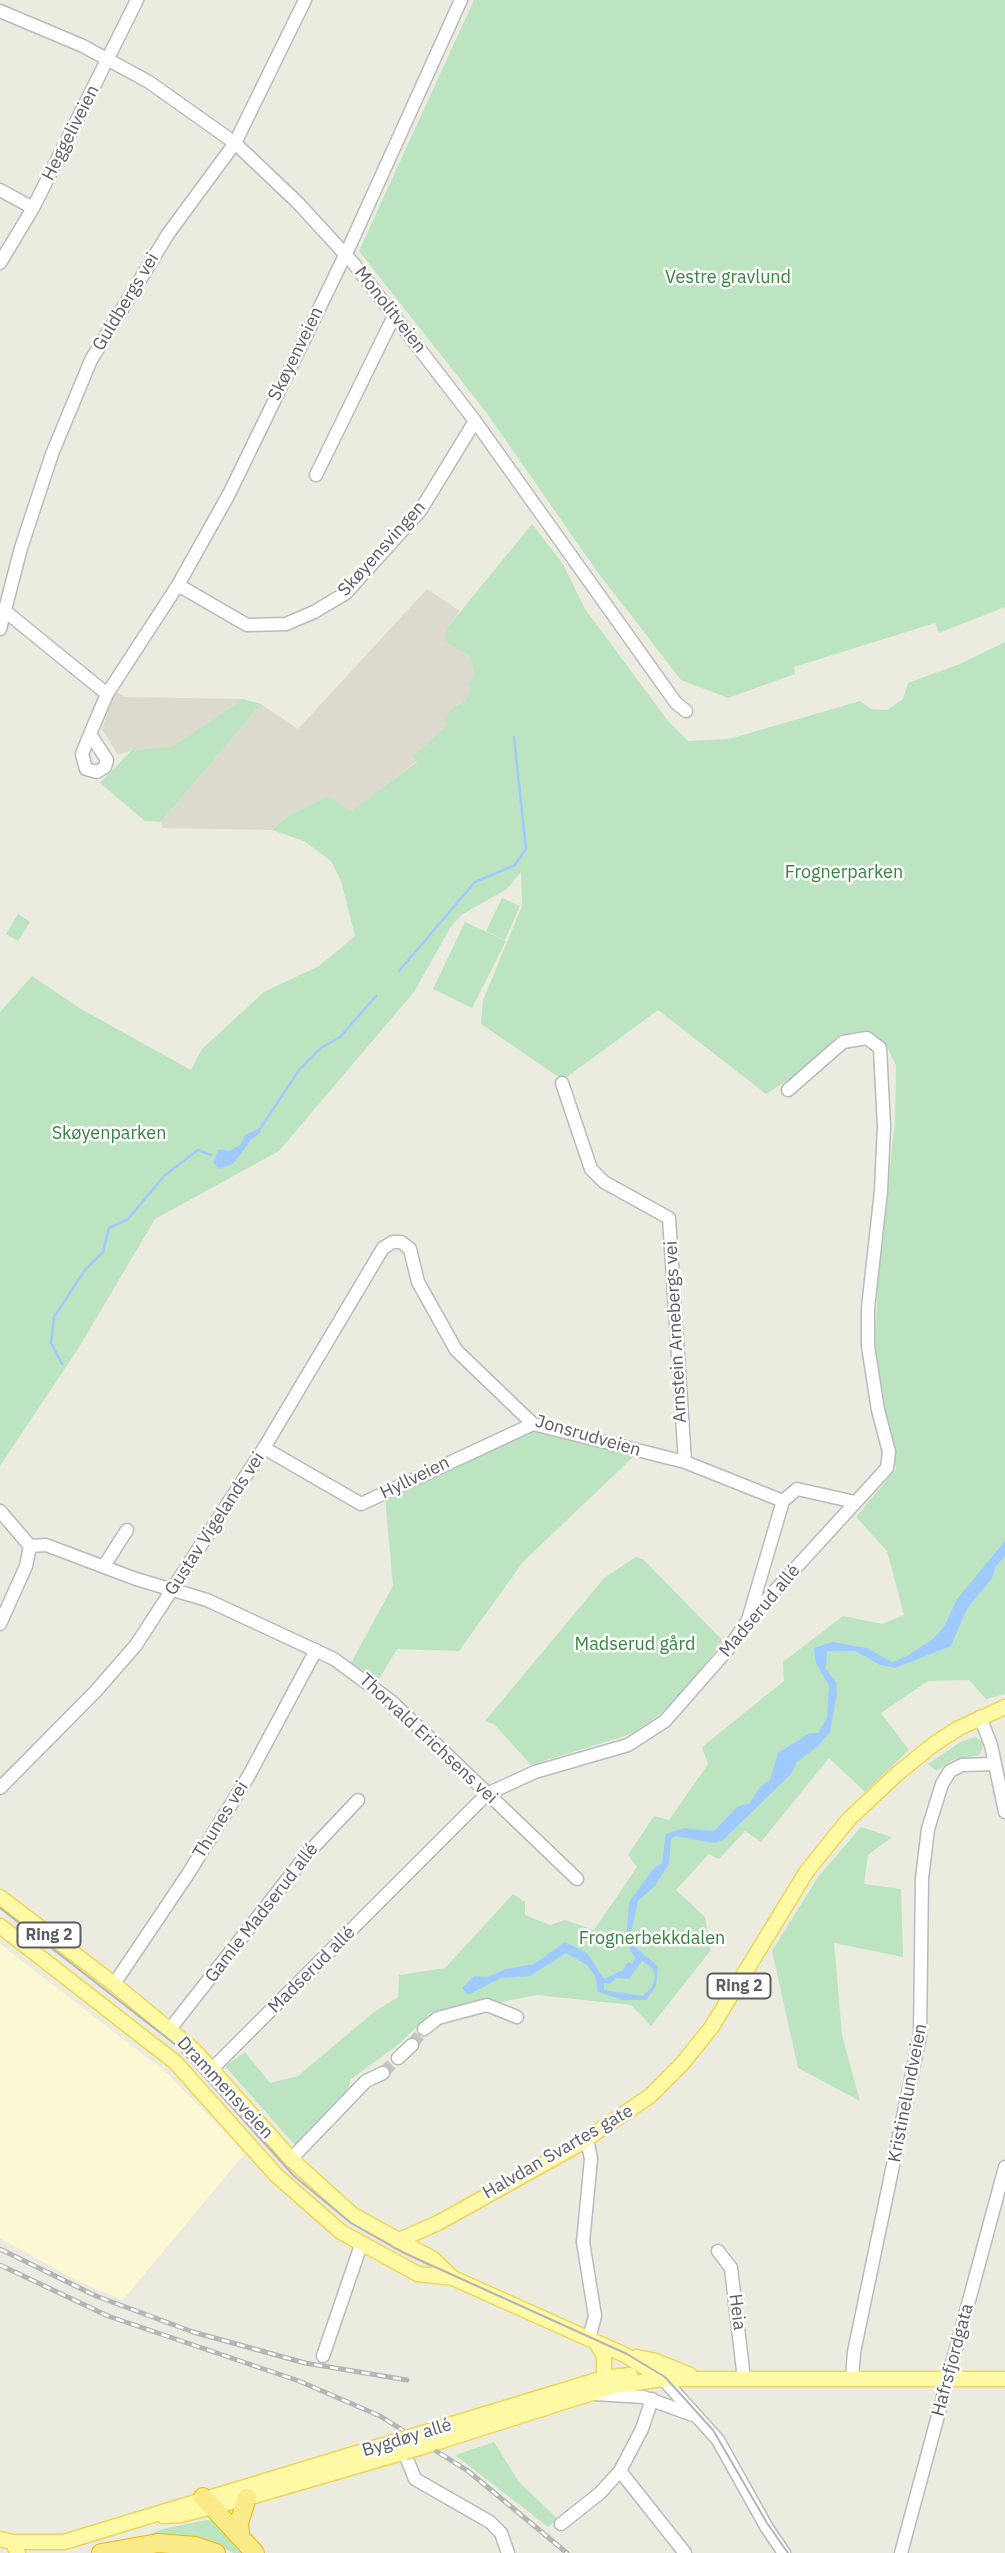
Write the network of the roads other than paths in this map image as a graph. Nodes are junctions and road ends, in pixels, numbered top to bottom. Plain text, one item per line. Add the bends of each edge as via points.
1 (137, 0) edge
2 (305, 0) edge
3 (461, 0) edge
4 (0, 11) edge
5 (109, 60) junction
6 (234, 143) junction
7 (0, 190) edge
8 (33, 208) junction
9 (345, 254) junction
10 (0, 263) edge
11 (394, 316) junction
12 (475, 421) junction
13 (316, 475) dead end
14 (178, 585) junction
15 (5, 611) junction
16 (0, 629) edge
17 (107, 694) junction
18 (686, 711) dead end
19 (90, 734) dead end
20 (562, 1083) dead end
21 (788, 1090) dead end
22 (401, 1242) joint
23 (533, 1424) junction
24 (264, 1448) junction
25 (685, 1462) junction
26 (783, 1502) junction
27 (855, 1502) junction
28 (0, 1511) edge
29 (127, 1530) dead end
30 (30, 1546) junction
31 (104, 1566) junction
32 (174, 1589) junction
33 (748, 1620) junction
34 (0, 1624) edge
35 (316, 1650) junction
36 (1005, 1707) edge
37 (980, 1717) junction
38 (994, 1764) junction
39 (0, 1788) edge
40 (487, 1794) junction
41 (358, 1800) dead end
42 (1005, 1812) edge
43 (577, 1879) dead end
44 (0, 1897) edge
45 (0, 1926) edge
46 (114, 1984) junction
47 (517, 2017) dead end
48 (170, 2029) junction
49 (424, 2029) tunnel mouth
50 (412, 2045) tunnel mouth
51 (398, 2058) tunnel mouth
52 (212, 2069) junction
53 (383, 2073) tunnel mouth
54 (587, 2139) junction
55 (291, 2160) junction
56 (1005, 2167) edge
57 (1001, 2194) edge
58 (438, 2223) junction
59 (397, 2241) junction
60 (361, 2245) junction
61 (417, 2250) junction
62 (718, 2251) dead end
63 (390, 2261) junction
64 (453, 2277) junction
65 (593, 2340) junction
66 (625, 2355) junction
67 (323, 2356) dead end
68 (604, 2378) junction
69 (698, 2378) junction
70 (852, 2378) junction
71 (663, 2379) junction
72 (744, 2379) junction
73 (948, 2379) junction
74 (1005, 2379) edge
75 (593, 2394) junction
76 (652, 2399) junction
77 (702, 2420) junction
78 (400, 2447) junction
79 (620, 2471) junction
80 (247, 2498) junction
81 (208, 2502) junction
82 (561, 2524) dead end
83 (240, 2534) junction
84 (7, 2541) edge
85 (64, 2542) junction
86 (45, 2553) edge
87 (101, 2553) edge
88 (216, 2553) edge
89 (255, 2553) edge
90 (509, 2553) edge
91 (685, 2553) edge
92 (784, 2553) edge
93 (901, 2553) edge

1 - 5 street, Heggeliveien
2 - 6 street, Guldbergs vei
3 - 9 street, Skøyenveien
4 - 5 street, Monolitveien
5 - 6 street, Monolitveien via 149,82
5 - 8 street, Heggeliveien
6 - 9 street, Monolitveien
6 - 15 street, Guldbergs vei via 129,294 87,369 52,454
7 - 8 street
8 - 10 street, Heggeliveien
9 - 11 street, Monolitveien
9 - 14 street, Skøyenveien via 229,494
11 - 12 street, Monolitveien
11 - 13 street
12 - 14 street, Skøyensvingen via 420,511 346,593 314,612 286,624 247,625
12 - 18 street, Monolitveien
14 - 17 street, Skøyenveien
15 - 16 street, Guldbergs vei
15 - 17 street
17 - 19 street, Skøyenveien
20 - 25 street, Arnstein Arnebergs vei via 591,1169 604,1182 669,1219
21 - 27 street, Madserud allé via 843,1042 867,1038 880,1048 881,1191 868,1308 869,1346 889,1462
22 - 23 street, Jonsrudveien via 410,1249 418,1282 456,1350
22 - 24 street, Gustav Vigelands vei via 383,1248
23 - 24 street, Hyllveien via 361,1504
23 - 25 street, Jonsrudveien
24 - 32 street, Gustav Vigelands vei
25 - 26 street, Jonsrudveien
26 - 27 street via 797,1489
26 - 33 street
27 - 33 street, Madserud allé
28 - 30 street
29 - 31 street
30 - 31 street, Thorvald Erichsens vei via 46,1545
30 - 34 street
31 - 32 street, Thorvald Erichsens vei
32 - 35 street, Thorvald Erichsens vei
32 - 39 street, Gustav Vigelands vei via 121,1663
33 - 40 street, Madserud allé via 681,1704 646,1735 610,1752 535,1772
35 - 40 street, Thorvald Erichsens vei via 368,1681
35 - 46 street, Thunes vei via 248,1777
36 - 37 main road, Halvdan Svartes gate / Ring 2
37 - 38 street
37 - 54 main road, Halvdan Svartes gate / Ring 2 via 934,1744 849,1819 807,1871 739,1986 681,2064 638,2106
38 - 42 street
38 - 70 street, Kristinelundveien via 962,1765 950,1771 928,1829 922,1878 922,2027
40 - 43 street, Thorvald Erichsens vei
40 - 52 street, Madserud allé
41 - 48 street, Gamle Madserud allé via 308,1853
44 - 46 main road, Drammensveien / Ring 2
45 - 60 main road, Drammensveien / Ring 2 via 165,2053 296,2194
46 - 48 main road, Drammensveien / Ring 2
47 - 49 street via 487,2005 438,2018
48 - 52 main road, Drammensveien / Ring 2
50 - 51 street
52 - 55 main road, Drammensveien / Ring 2
53 - 55 street via 366,2081
54 - 58 main road, Halvdan Svartes gate / Ring 2
54 - 65 street via 591,2159 583,2242 595,2316
55 - 59 main road, Drammensveien / Ring 2 via 344,2209
56 - 57 street, Hafrsfjordgata
57 - 73 street, Hafrsfjordgata
58 - 59 main road, Halvdan Svartes gate / Ring 2
58 - 61 main road, Halvdan Svartes gate / Ring 2
59 - 61 main road, Drammensveien / Ring 2
60 - 63 main road, Drammensveien / Ring 2
60 - 67 street
61 - 63 main road, Ring 2
61 - 64 main road, Drammensveien
62 - 72 street, Heia via 731,2268
63 - 64 main road, Drammensveien via 423,2276
64 - 65 main road, Drammensveien
65 - 66 main road, Drammensveien
65 - 68 main road via 604,2356
66 - 69 main road, Bygdøy allé via 656,2361
66 - 71 main road, Drammensveien
68 - 71 main road, Bygdøy allé via 634,2375
68 - 78 main road, Bygdøy allé, bridge via 423,2433
69 - 71 main road, Bygdøy allé
69 - 72 main road, Bygdøy allé
70 - 72 main road, Bygdøy allé
70 - 73 main road, Bygdøy allé
71 - 75 main road, Bygdøy allé
71 - 77 street, Drammensveien
73 - 74 main road, Bygdøy allé
73 - 93 street, Hafrsfjordgata
75 - 76 street
75 - 78 main road, Bygdøy allé, bridge via 437,2442
76 - 77 street
76 - 79 street
77 - 92 street, Drammensveien
78 - 80 main road, Bygdøy allé
78 - 81 main road, Bygdøy allé
78 - 90 street via 415,2479 490,2522 501,2533
79 - 82 street
79 - 91 street
80 - 81 main road, Bygdøy allé
80 - 83 highway
81 - 83 highway
81 - 85 main road, Bygdøy allé via 181,2515 155,2516
83 - 89 highway
84 - 85 main road, Bygdøy allé
85 - 86 main road, Bygdøy allé
87 - 88 highway via 158,2543

